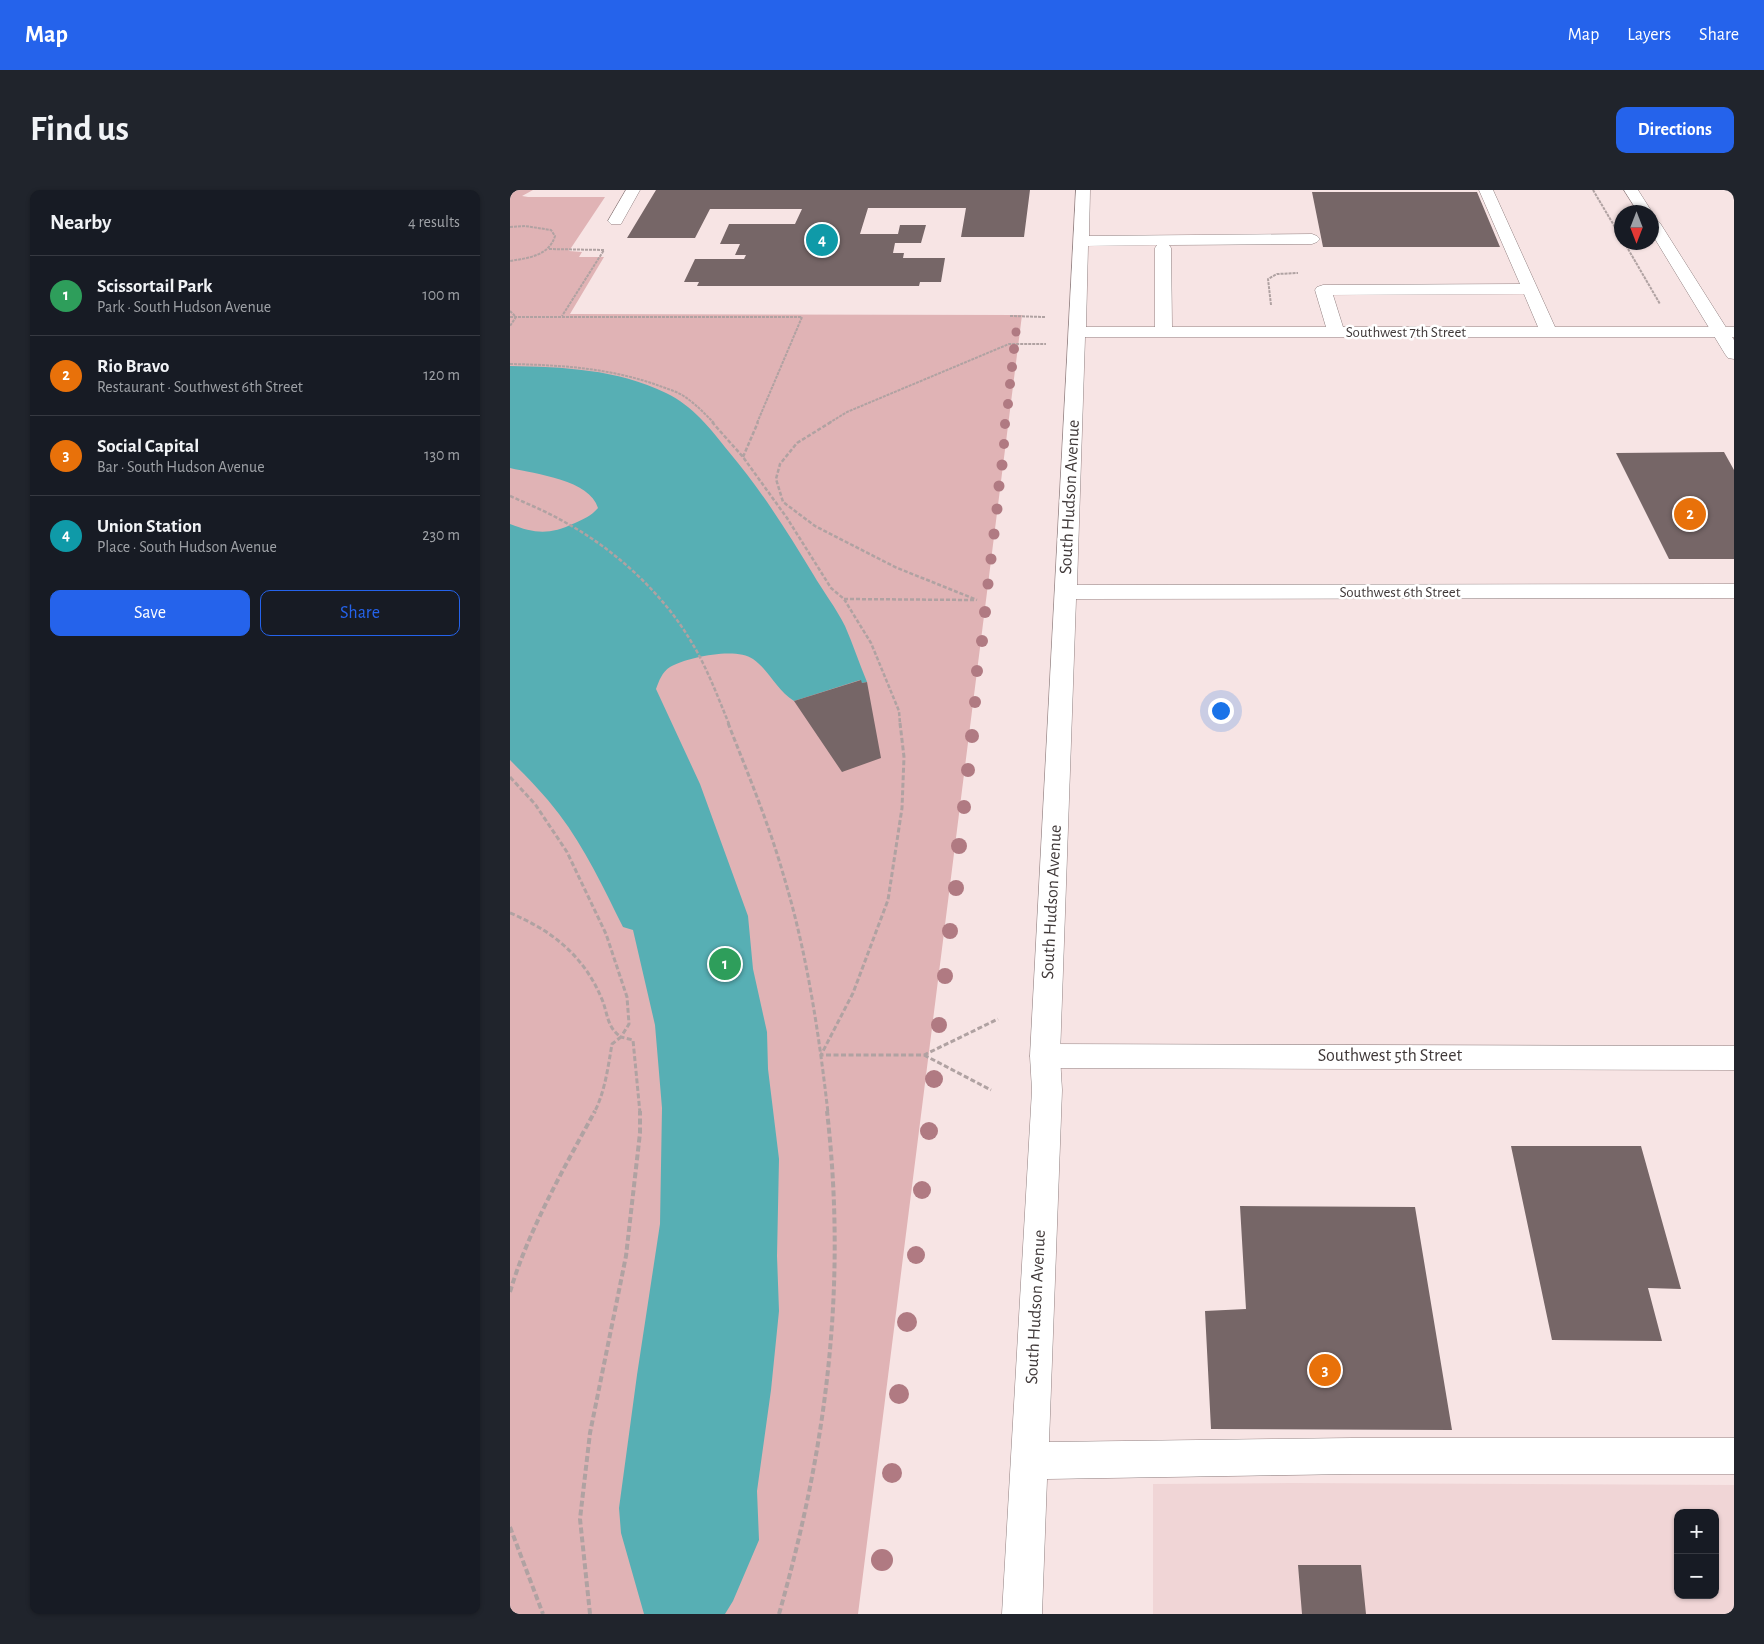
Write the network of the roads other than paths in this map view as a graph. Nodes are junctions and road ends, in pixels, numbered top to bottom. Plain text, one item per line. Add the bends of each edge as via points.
1 (633, 190) edge
2 (1083, 190) edge
3 (1486, 190) edge
4 (1631, 190) edge
5 (1641, 205) edge
6 (616, 221) dead end
7 (1659, 233) edge
8 (1312, 239) dead end
9 (1080, 242) junction
10 (1163, 248) dead end
11 (1529, 289) junction
12 (1077, 332) junction
13 (1164, 332) junction
14 (1336, 332) junction
15 (1549, 332) junction
16 (1727, 332) edge
17 (1734, 354) edge
18 (1734, 591) edge
19 (1065, 592) junction
20 (1045, 1056) junction
21 (1734, 1058) edge
22 (1734, 1456) edge
23 (1028, 1461) junction
24 (1022, 1614) edge

1 - 6 street
2 - 9 street, South Hudson Avenue
3 - 11 street
4 - 5 street
7 - 16 street
8 - 9 street
9 - 12 street, South Hudson Avenue
10 - 13 street
11 - 14 street via 1323,290
11 - 15 street
12 - 13 street, Southwest 7th Street
12 - 19 street, South Hudson Avenue
13 - 14 street, Southwest 7th Street
14 - 15 street, Southwest 7th Street
15 - 16 street, Southwest 7th Street
16 - 17 street
18 - 19 street, Southwest 6th Street
19 - 20 street, South Hudson Avenue
20 - 21 street, Southwest 5th Street
20 - 23 street, South Hudson Avenue via 1047,1090
22 - 23 street via 1352,1456
23 - 24 street, South Hudson Avenue

